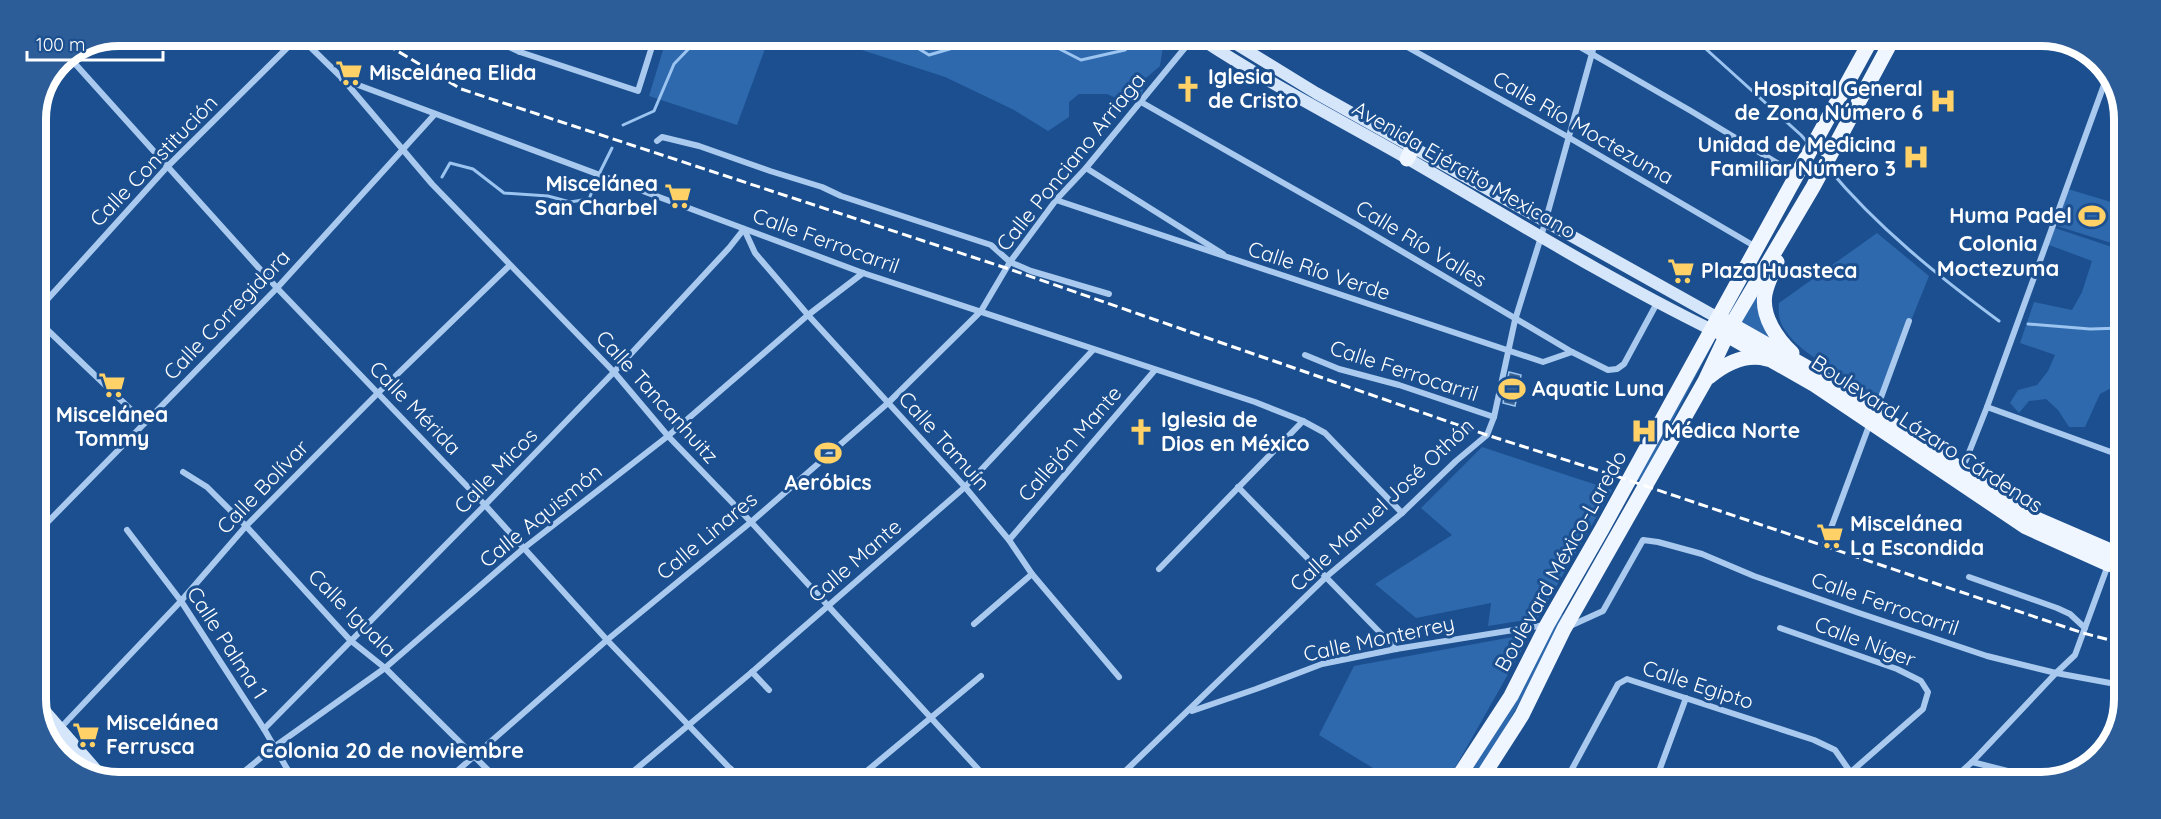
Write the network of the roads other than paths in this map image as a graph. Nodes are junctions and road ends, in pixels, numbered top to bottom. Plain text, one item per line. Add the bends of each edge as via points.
1 (289, 46) edge
2 (309, 46) edge
3 (507, 46) edge
4 (522, 46) edge
5 (652, 46) edge
6 (1186, 46) edge
7 (1212, 46) edge
8 (1239, 46) edge
9 (1406, 46) edge
10 (1577, 46) edge
11 (1594, 46) edge
12 (1868, 46) edge
13 (1889, 46) edge
14 (520, 52) junction
15 (1592, 55) junction
16 (74, 63) edge
17 (342, 78) junction
18 (2105, 83) edge
19 (1141, 102) junction
20 (435, 114) junction
21 (1568, 137) junction
22 (657, 141) dead end
23 (403, 150) junction
24 (1410, 153) junction
25 (167, 167) junction
26 (1086, 168) junction
27 (1799, 172) junction
28 (1056, 200) junction
29 (1544, 222) junction
30 (1791, 225) junction
31 (744, 229) junction
32 (1541, 237) junction
33 (1756, 247) junction
34 (1231, 259) junction
35 (1010, 262) junction
36 (510, 266) junction
37 (863, 273) junction
38 (277, 288) junction
39 (1109, 294) dead end
40 (46, 301) edge
41 (1657, 303) junction
42 (981, 311) junction
43 (808, 315) junction
44 (1515, 320) junction
45 (1909, 321) dead end
46 (1722, 327) junction
47 (46, 329) edge
48 (1093, 350) junction
49 (1508, 350) junction
50 (1572, 352) junction
51 (1305, 355) dead end
52 (1778, 363) junction
53 (1808, 368) junction
54 (1155, 370) junction
55 (614, 372) junction
56 (1705, 381) junction
57 (378, 393) junction
58 (888, 403) junction
59 (1987, 407) junction
60 (1494, 417) junction
61 (1873, 417) junction
62 (1303, 421) junction
63 (145, 423) junction
64 (668, 436) junction
65 (2114, 453) edge
66 (183, 472) dead end
67 (1957, 474) junction
68 (965, 487) junction
69 (1238, 487) junction
70 (485, 505) junction
71 (1402, 513) junction
72 (751, 522) junction
73 (47, 523) edge
74 (246, 526) junction
75 (127, 530) dead end
76 (1009, 540) junction
77 (1826, 544) dead end
78 (524, 548) junction
79 (2114, 560) edge
80 (2114, 565) edge
81 (1159, 569) dead end
82 (1032, 574) junction
83 (1326, 577) junction
84 (1969, 577) dead end
85 (181, 601) junction
86 (828, 605) junction
87 (974, 624) dead end
88 (1546, 625) junction
89 (1780, 628) dead end
90 (2085, 628) junction
91 (1564, 629) junction
92 (350, 640) junction
93 (607, 640) junction
94 (1396, 649) junction
95 (385, 668) junction
96 (752, 672) junction
97 (2055, 673) junction
98 (981, 675) dead end
99 (1119, 677) dead end
100 (2114, 684) edge
101 (769, 690) dead end
102 (1686, 698) junction
103 (1189, 712) junction
104 (48, 713) edge
105 (932, 719) junction
106 (689, 725) junction
107 (62, 728) junction
108 (264, 729) junction
109 (55, 734) edge
110 (274, 747) junction
111 (473, 756) junction
112 (1972, 762) junction
113 (97, 769) edge
114 (731, 769) junction
115 (1852, 771) joint
116 (244, 772) edge
117 (289, 772) edge
118 (456, 772) edge
119 (490, 772) edge
120 (633, 772) edge
121 (728, 772) edge
122 (734, 772) edge
123 (866, 772) edge
124 (981, 772) edge
125 (1124, 772) edge
126 (1462, 772) edge
127 (1485, 772) edge
128 (1570, 772) edge
129 (1659, 772) edge
130 (1961, 772) edge
131 (2012, 772) edge

1 - 25 street, Calle Constitución
2 - 17 street, Calle Tancanhuitz
3 - 14 street
4 - 14 street
5 - 14 street via 638,91
6 - 19 street, Calle Ponciano Arriaga
7 - 24 main road, Avenida Ejército Mexicano via 1301,101
8 - 24 main road, Avenida Ejército Mexicano
9 - 21 street, Calle Río Moctezuma
10 - 15 street
11 - 15 street, Calle Manuel José Othón
12 - 27 main road, Boulevard México-Laredo
13 - 30 main road, Boulevard México-Laredo
15 - 21 street, Calle Manuel José Othón
15 - 27 street
16 - 25 street, Calle Mérida
17 - 20 street, Calle Ferrocarril
17 - 23 street, Calle Tancanhuitz
18 - 59 street
19 - 26 street, Calle Ponciano Arriaga
19 - 44 street, Calle Río Valles
20 - 23 street, Calle Corregidora
20 - 31 street, Calle Ferrocarril
21 - 29 street, Calle Manuel José Othón
21 - 33 street, Calle Río Moctezuma
22 - 35 street via 662,137 699,146 992,245
23 - 36 street, Calle Tancanhuitz
23 - 38 street, Calle Corregidora
24 - 29 main road, Avenida Ejército Mexicano
24 - 32 main road, Avenida Ejército Mexicano
25 - 38 street, Calle Mérida
25 - 40 street, Calle Constitución
26 - 28 street, Calle Ponciano Arriaga
26 - 34 street
27 - 33 main road, Boulevard México-Laredo
28 - 34 street, Calle Río Verde
28 - 35 street, Calle Ponciano Arriaga
29 - 32 street, Calle Manuel José Othón
29 - 46 main road, Avenida Ejército Mexicano
30 - 46 main road, Boulevard México-Laredo
30 - 53 main road via 1764,296 1780,342
31 - 37 street, Calle Ferrocarril
31 - 43 street, Calle Tamuín via 756,253
31 - 55 street, Calle Micos
32 - 41 main road, Avenida Ejército Mexicano
32 - 44 street, Calle Manuel José Othón
33 - 46 main road, Boulevard México-Laredo
34 - 49 street, Calle Río Verde
35 - 39 street
35 - 42 street, Calle Ponciano Arriaga
36 - 55 street, Calle Tancanhuitz
36 - 57 street, Calle Bolívar
37 - 42 street, Calle Ferrocarril
37 - 43 street, Calle Aquismón
38 - 57 street, Calle Mérida
38 - 63 street, Calle Corregidora
41 - 46 main road, Avenida Ejército Mexicano
41 - 50 street, Calle Río Valles via 1624,364 1617,369 1608,370
42 - 48 street, Calle Ferrocarril
42 - 58 street, Calle Linares
43 - 58 street, Calle Tamuín
43 - 64 street, Calle Aquismón
44 - 49 street, Calle Manuel José Othón
44 - 50 street, Calle Río Valles
45 - 61 street
46 - 52 main road, Boulevard Lázaro Cárdenas
46 - 53 main road, Boulevard Lázaro Cárdenas
46 - 56 main road, Boulevard México-Laredo
46 - 88 main road, Boulevard México-Laredo
47 - 63 street
48 - 54 street, Calle Ferrocarril
48 - 68 street, Calle Mante
49 - 50 street, Calle Río Verde via 1543,362
49 - 60 street, Calle Manuel José Othón
51 - 60 street, Calle Ferrocarril
52 - 56 main road via 1761,357 1747,358 1725,366
52 - 61 main road, Boulevard Lázaro Cárdenas
53 - 61 main road, Boulevard Lázaro Cárdenas
54 - 62 street, Calle Ferrocarril
54 - 76 street, Callejón Mante
55 - 64 street, Calle Tancanhuitz
55 - 70 street, Calle Micos
56 - 91 main road, Boulevard México-Laredo
57 - 70 street, Calle Mérida
57 - 74 street, Calle Bolívar
58 - 68 street, Calle Tamuín
58 - 72 street, Calle Linares
59 - 65 street
59 - 67 street
60 - 71 street, Calle Manuel José Othón via 1487,435
61 - 67 main road, Boulevard Lázaro Cárdenas
61 - 77 street
62 - 69 street
62 - 71 street, Calle Ferrocarril via 1325,433
63 - 73 street, Calle Corregidora
64 - 72 street, Calle Tancanhuitz
64 - 78 street, Calle Aquismón
66 - 74 street, Calle Iguala via 207,487
67 - 79 main road, Boulevard Lázaro Cárdenas via 2026,527
68 - 76 street, Calle Tamuín
68 - 86 street, Calle Mante
69 - 81 street
69 - 83 street
70 - 78 street, Calle Mérida
70 - 92 street, Calle Micos
71 - 83 street, Calle Manuel José Othón
72 - 86 street, Calle Tancanhuitz
72 - 93 street, Calle Linares
74 - 85 street, Calle Bolívar
74 - 92 street, Calle Iguala
75 - 85 street, Calle Palma 1
76 - 82 street, Calle Tamuín
78 - 93 street, Calle Mérida
78 - 95 street, Calle Aquismón
80 - 90 street
82 - 87 street
82 - 99 street, Calle Tamuín
83 - 94 street
83 - 103 street, Calle Manuel José Othón
84 - 90 street via 2057,608
85 - 107 street, Calle Bolívar
85 - 108 street, Calle Palma 1
86 - 96 street, Calle Mante
86 - 105 street, Calle Tancanhuitz
88 - 94 street, Calle Monterrey
88 - 126 main road, Boulevard México-Laredo via 1511,696
89 - 115 street, Calle Níger via 1897,669 1922,681 1928,692 1923,709
90 - 97 street via 2075,655
91 - 97 street, Calle Ferrocarril via 1603,611 1643,540 1702,554 1870,617 1987,656
91 - 127 main road, Boulevard México-Laredo via 1522,715
92 - 95 street, Calle Iguala
92 - 108 street, Calle Micos
93 - 106 street, Calle Mérida
93 - 111 street, Calle Linares
94 - 103 street, Calle Monterrey via 1322,664
95 - 110 street, Calle Aquismón
95 - 111 street, Calle Iguala
96 - 101 street
96 - 106 street, Calle Mante
97 - 100 street, Calle Ferrocarril
97 - 112 street
98 - 105 street
102 - 115 street, Calle Egipto via 1814,740 1835,750
102 - 128 street, Calle Egipto via 1627,679 1618,684
102 - 129 street
103 - 125 street
104 - 107 main road
105 - 123 street
105 - 124 street, Calle Tancanhuitz
106 - 114 street, Calle Mérida
106 - 120 street, Calle Mante
107 - 109 street, Calle Bolívar
107 - 113 main road
108 - 110 street, Calle Palma 1
110 - 116 street, Calle Aquismón
110 - 117 street, Calle Palma 1
111 - 118 street, Calle Linares
111 - 119 street, Calle Iguala
112 - 130 street
112 - 131 street
114 - 121 street
114 - 122 street, Calle Mérida

